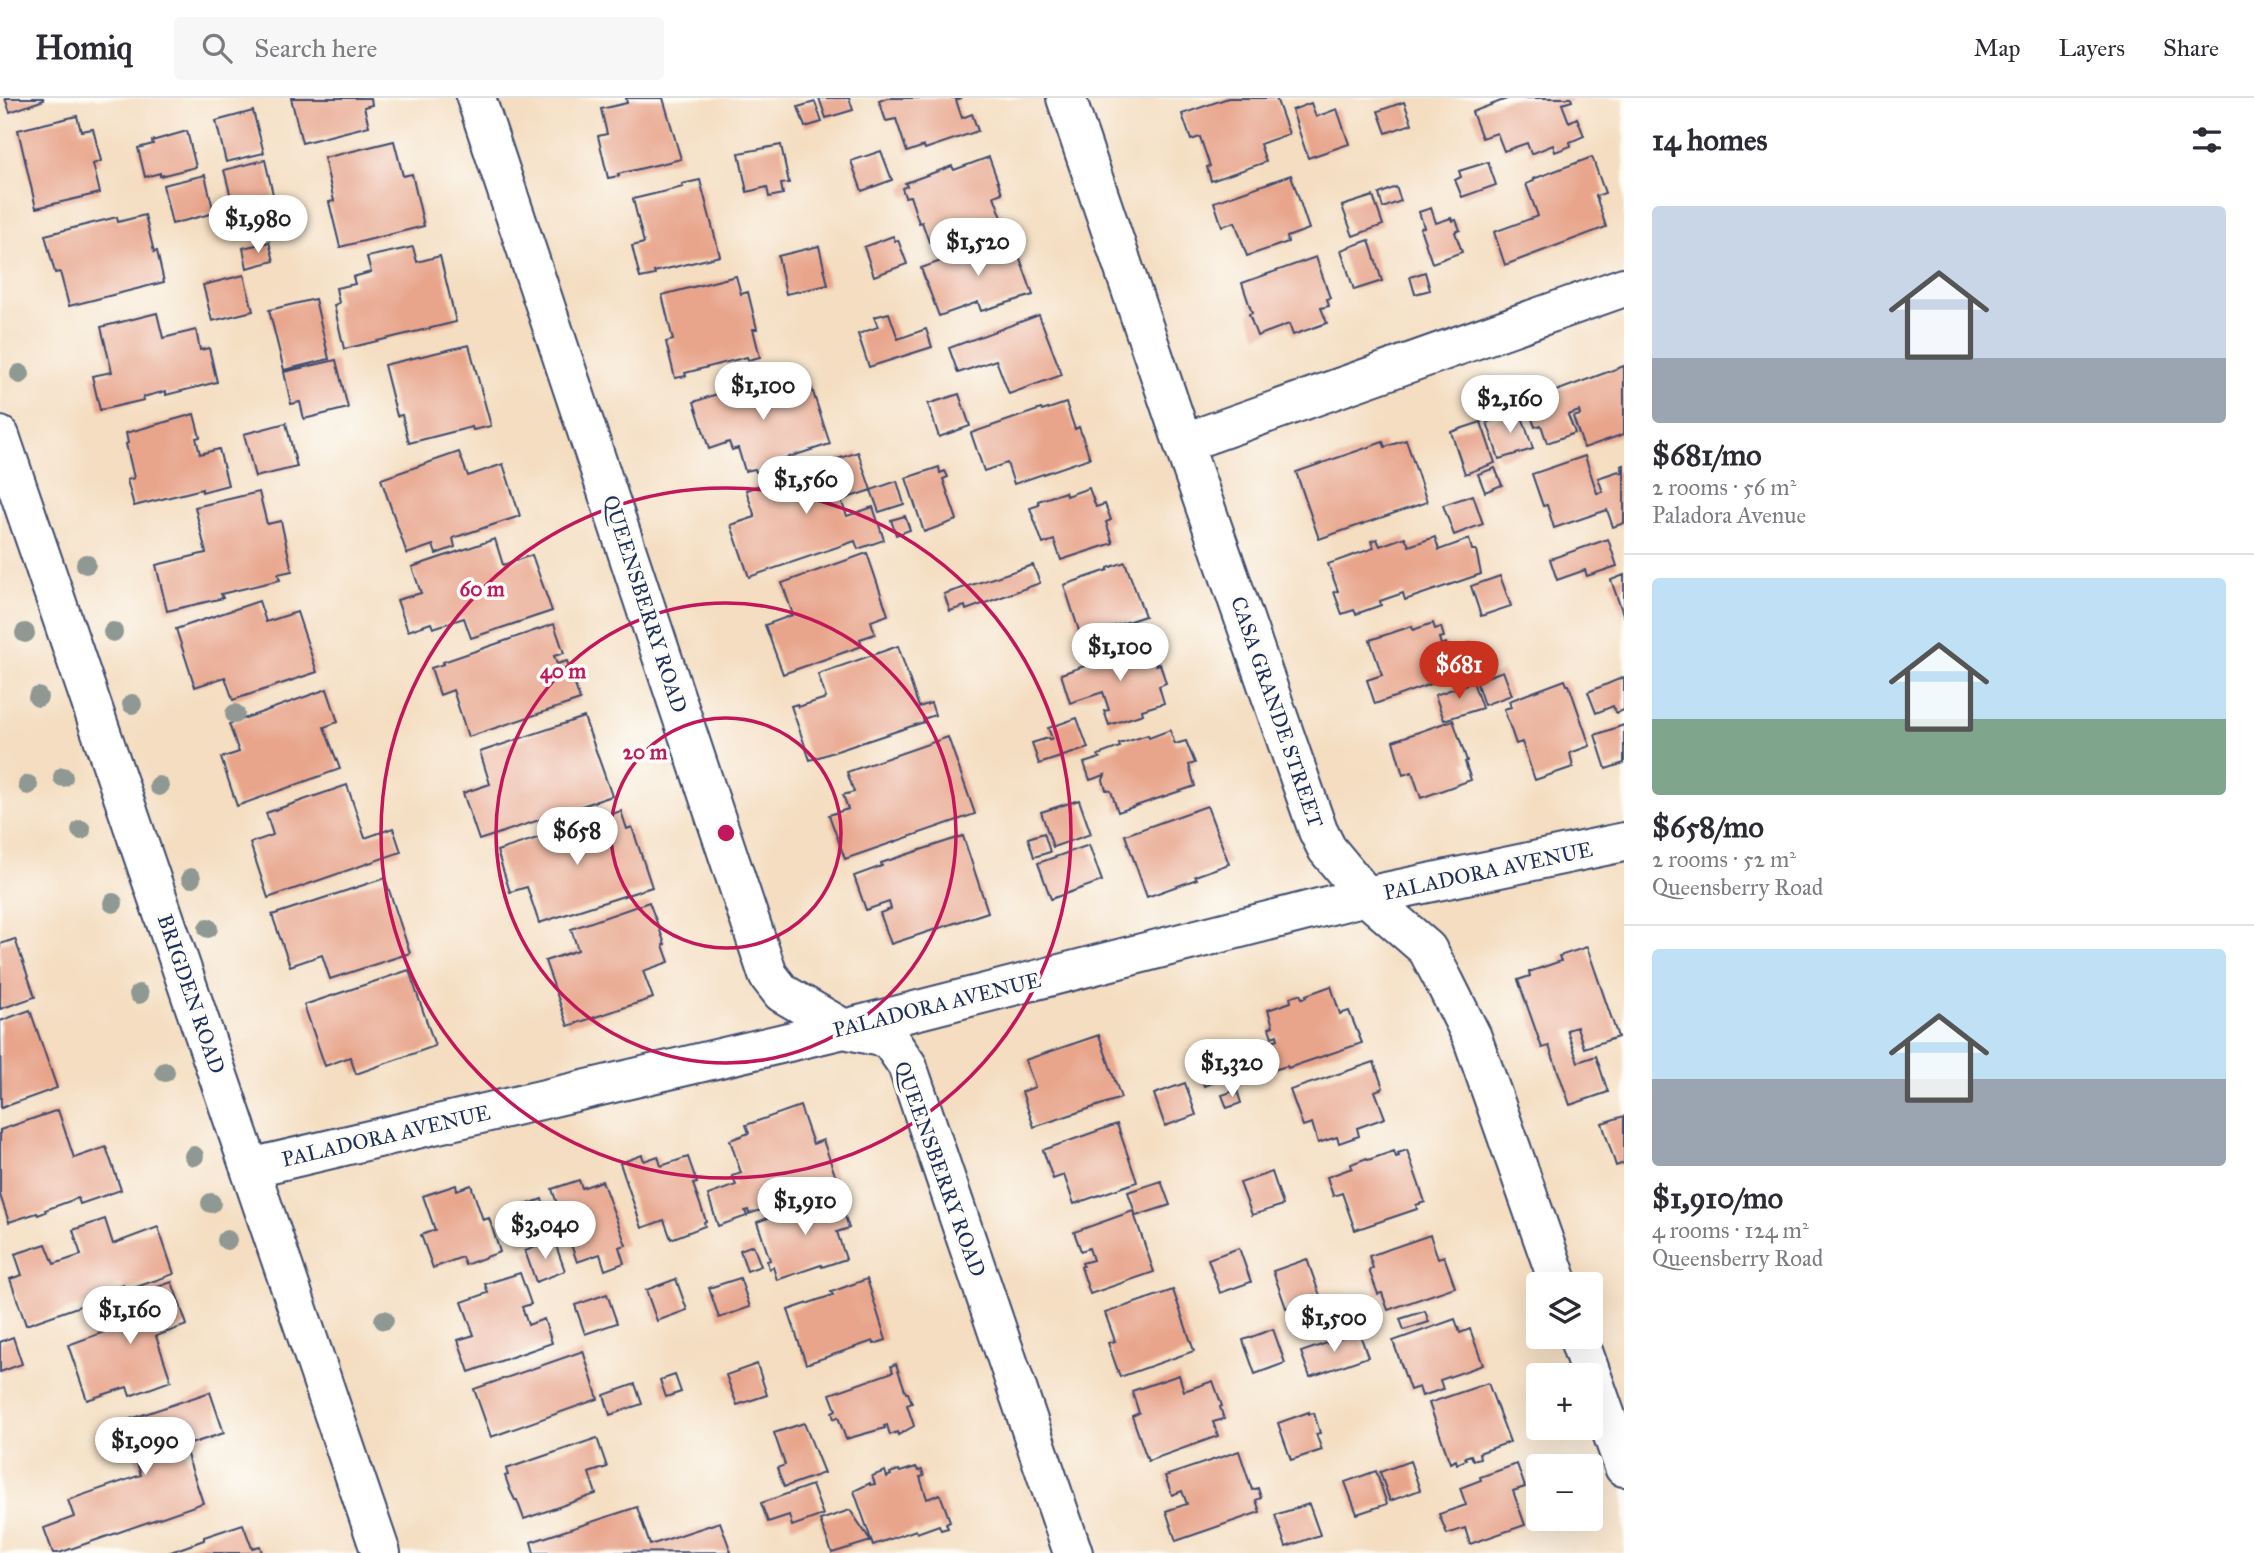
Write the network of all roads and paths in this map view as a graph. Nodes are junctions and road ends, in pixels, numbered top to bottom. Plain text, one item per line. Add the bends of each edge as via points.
1 (476, 98) edge
2 (1066, 98) edge
3 (1624, 287) edge
4 (0, 436) edge
5 (1183, 443) junction
6 (7, 480) edge
7 (1624, 842) edge
8 (1366, 896) junction
9 (844, 1029) junction
10 (250, 1168) junction
11 (1555, 1272) edge
12 (1582, 1349) edge
13 (1624, 1467) edge
14 (381, 1553) edge
15 (1073, 1553) edge

1 - 9 street, QUEENSBERRY ROAD via 768,975 782,993
2 - 5 street, CASA GRANDE STREET
3 - 5 street
4 - 6 street, BRIGDEN ROAD
5 - 8 street, CASA GRANDE STREET via 1318,831
6 - 10 street, BRIGDEN ROAD
7 - 8 street, PALADORA AVENUE
8 - 9 street, PALADORA AVENUE
8 - 11 street, CASA GRANDE STREET via 1427,949 1444,981 1472,1037
9 - 10 street, PALADORA AVENUE
9 - 15 street, QUEENSBERRY ROAD via 889,1039 907,1065
10 - 14 street, BRIGDEN ROAD
12 - 13 street

